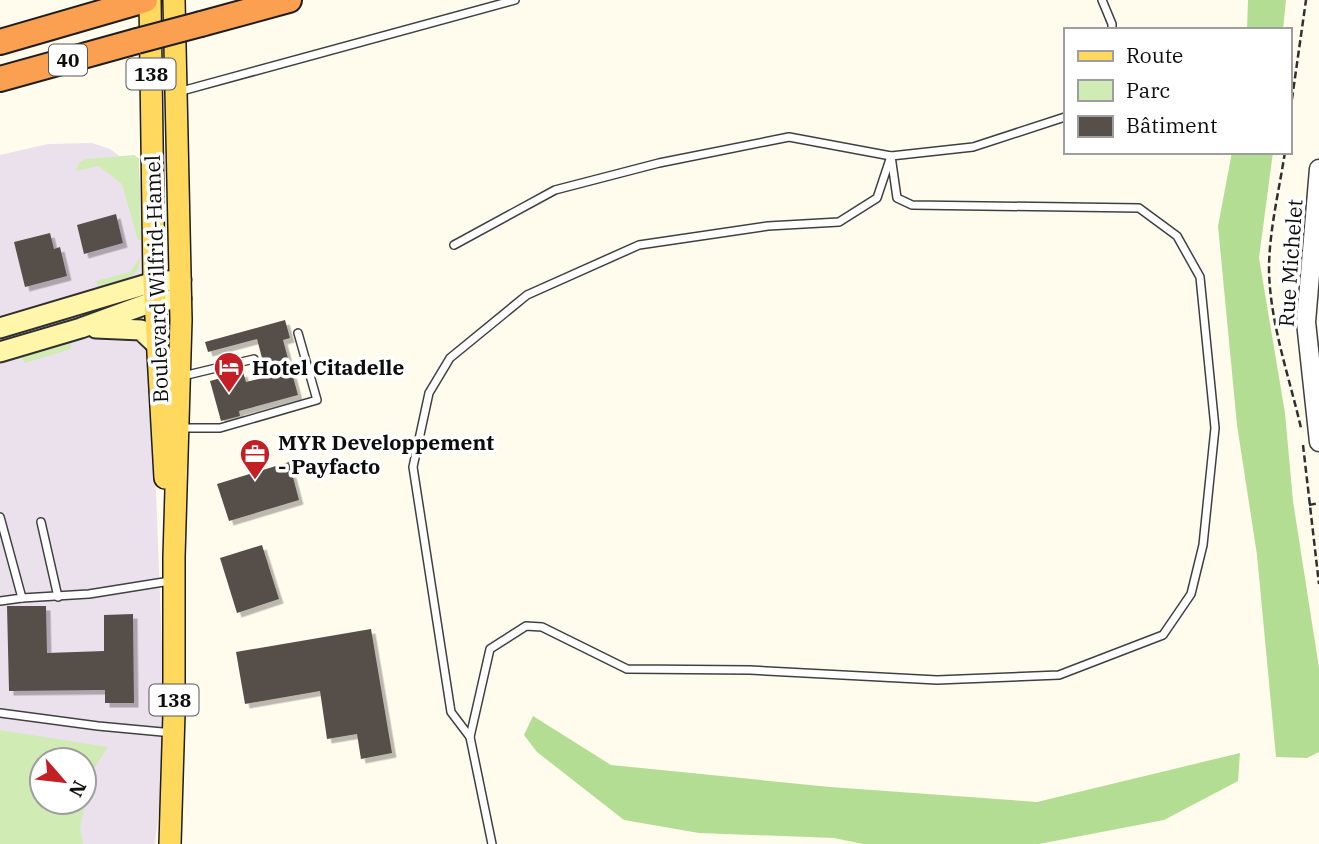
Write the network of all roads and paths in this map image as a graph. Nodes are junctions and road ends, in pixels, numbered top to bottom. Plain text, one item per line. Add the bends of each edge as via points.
1 (174, 0) edge
2 (289, 0) edge
3 (515, 0) edge
4 (1102, 0) edge
5 (1306, 0) edge
6 (143, 1) edge
7 (1112, 28) edge
8 (0, 42) edge
9 (0, 79) edge
10 (175, 92) junction
11 (1291, 106) edge
12 (1064, 117) edge
13 (1284, 154) edge
14 (891, 156) junction
15 (1319, 169) edge
16 (454, 245) dead end
17 (181, 290) junction
18 (154, 292) junction
19 (0, 328) edge
20 (80, 328) junction
21 (298, 333) dead end
22 (158, 346) junction
23 (0, 352) edge
24 (254, 359) dead end
25 (179, 377) junction
26 (177, 428) junction
27 (1302, 432) dead end
28 (1311, 442) edge
29 (1319, 503) edge
30 (1309, 505) junction
31 (0, 520) edge
32 (41, 523) dead end
33 (174, 557) junction
34 (174, 580) junction
35 (1319, 583) edge
36 (58, 597) junction
37 (22, 598) junction
38 (0, 601) edge
39 (0, 713) edge
40 (173, 733) junction
41 (470, 737) junction
42 (170, 844) edge
43 (492, 844) edge

1 - 10 main road, Boulevard Wilfrid-Hamel / 138
2 - 9 highway, 40, bridge
3 - 10 lane
4 - 7 lane
5 - 11 path
6 - 8 highway, 40
6 - 18 main road, Boulevard Wilfrid-Hamel / 138
10 - 17 main road, Boulevard Wilfrid-Hamel / 138
12 - 14 lane via 973,147
13 - 27 path via 1270,280 1277,331
14 - 16 lane via 789,137 659,163 555,190
14 - 41 lane via 877,198 839,222 768,226 639,245 527,295 450,358 429,393 413,467 451,712
14 - 41 lane via 897,198 912,205 1139,208 1177,236 1195,267 1200,277 1215,428 1203,545 1191,594 1163,635 1059,675 937,680 627,669 542,627 526,626 490,649
15 - 28 street, Rue Michelet via 1307,323
17 - 18 main road
17 - 25 main road, Boulevard Wilfrid-Hamel / 138
18 - 19 main road
18 - 20 main road
18 - 22 main road, Boulevard Wilfrid-Hamel / 138
20 - 22 main road via 141,330
20 - 23 main road
21 - 26 lane via 317,400 220,428
22 - 33 main road, Boulevard Wilfrid-Hamel / 138 via 162,449
24 - 25 lane
25 - 26 main road, Boulevard Wilfrid-Hamel / 138
26 - 33 main road, Boulevard Wilfrid-Hamel / 138
28 - 30 path
29 - 30 path
30 - 35 path
31 - 37 lane
32 - 36 lane
33 - 34 main road, Boulevard Wilfrid-Hamel / 138
34 - 36 lane
34 - 40 main road, Boulevard Wilfrid-Hamel / 138
36 - 37 lane
37 - 38 lane
39 - 40 lane
40 - 42 main road, Boulevard Wilfrid-Hamel / 138
41 - 43 lane

